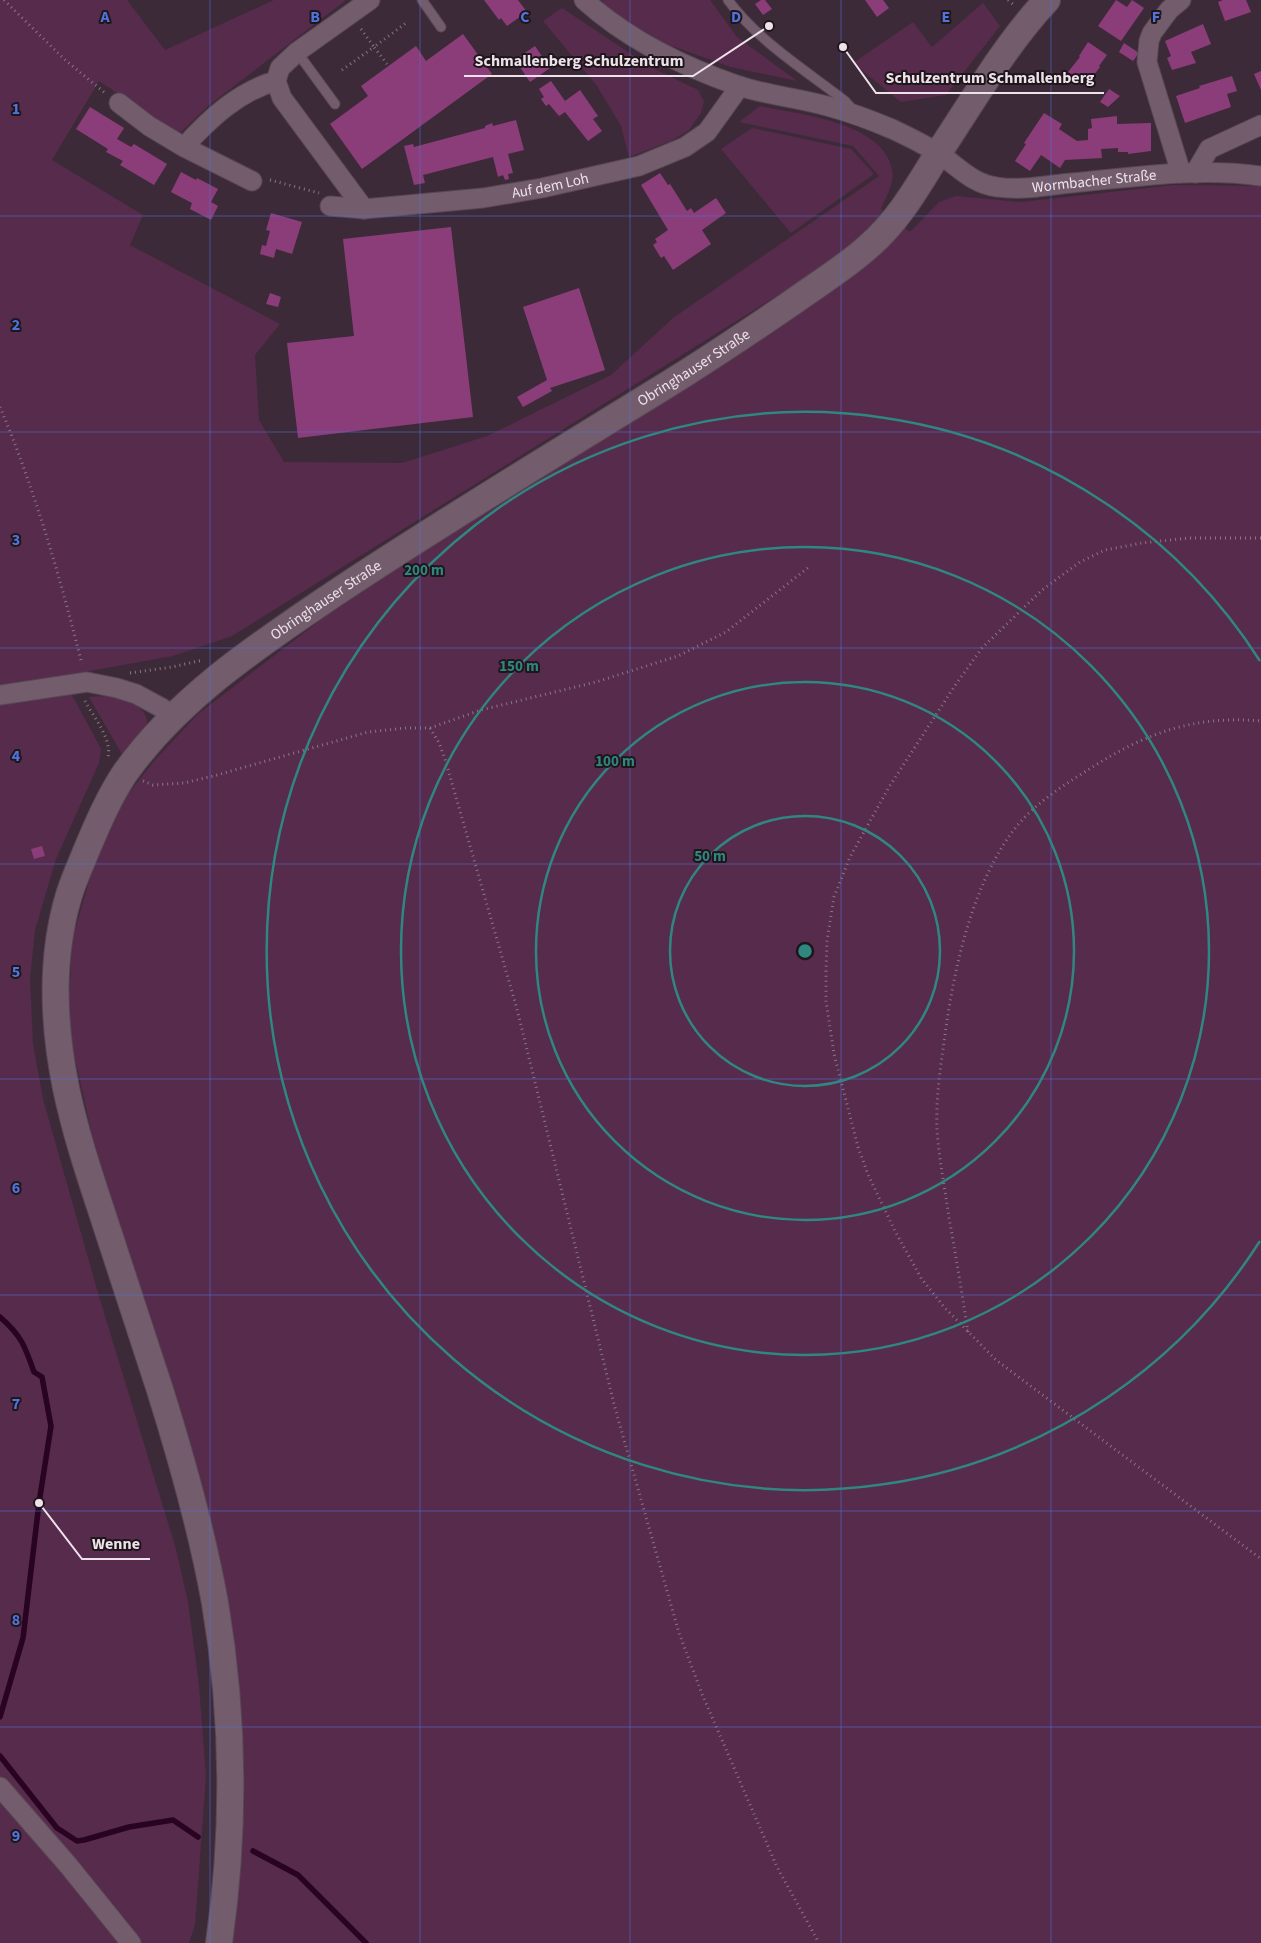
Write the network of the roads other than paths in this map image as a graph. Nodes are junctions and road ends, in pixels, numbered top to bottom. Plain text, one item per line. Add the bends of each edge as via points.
1 (370, 0) edge
2 (422, 0) edge
3 (584, 0) edge
4 (728, 0) edge
5 (1047, 0) edge
6 (1181, 0) edge
7 (441, 27) dead end
8 (297, 52) junction
9 (276, 81) junction
10 (740, 86) junction
11 (119, 102) dead end
12 (335, 104) dead end
13 (857, 115) junction
14 (1261, 126) edge
15 (184, 148) junction
16 (938, 154) junction
17 (1188, 173) junction
18 (1261, 176) edge
19 (252, 181) road end
20 (333, 206) road end
21 (364, 209) junction
22 (0, 695) edge
23 (173, 717) junction
24 (0, 1787) edge
25 (131, 1943) edge
26 (219, 1943) edge

1 - 8 street
2 - 7 lane
3 - 10 street via 621,29 658,51
4 - 13 lane via 770,43 845,101
5 - 16 street, Obringhauser Straße via 1016,38
6 - 17 street via 1152,33 1147,62
8 - 9 street via 280,68
8 - 12 lane
9 - 15 street via 262,85 221,110
9 - 21 street via 282,98
10 - 13 street
10 - 21 street, Auf dem Loh via 707,132 685,147 639,166 483,198
11 - 15 street
13 - 16 street
14 - 17 street via 1209,149
15 - 19 street
16 - 17 street, Wormbacher Straße via 971,179 996,187 1031,187
16 - 23 street, Obringhauser Straße via 893,223 843,267 714,356 387,559 255,647
17 - 18 street, Wormbacher Straße
20 - 21 street, Auf dem Loh
22 - 23 street via 81,683 136,694
23 - 26 street, Obringhauser Straße via 116,768 108,802 69,894 56,964 56,1005 58,1042 67,1095 176,1440 215,1607 228,1711 231,1803
24 - 25 street

